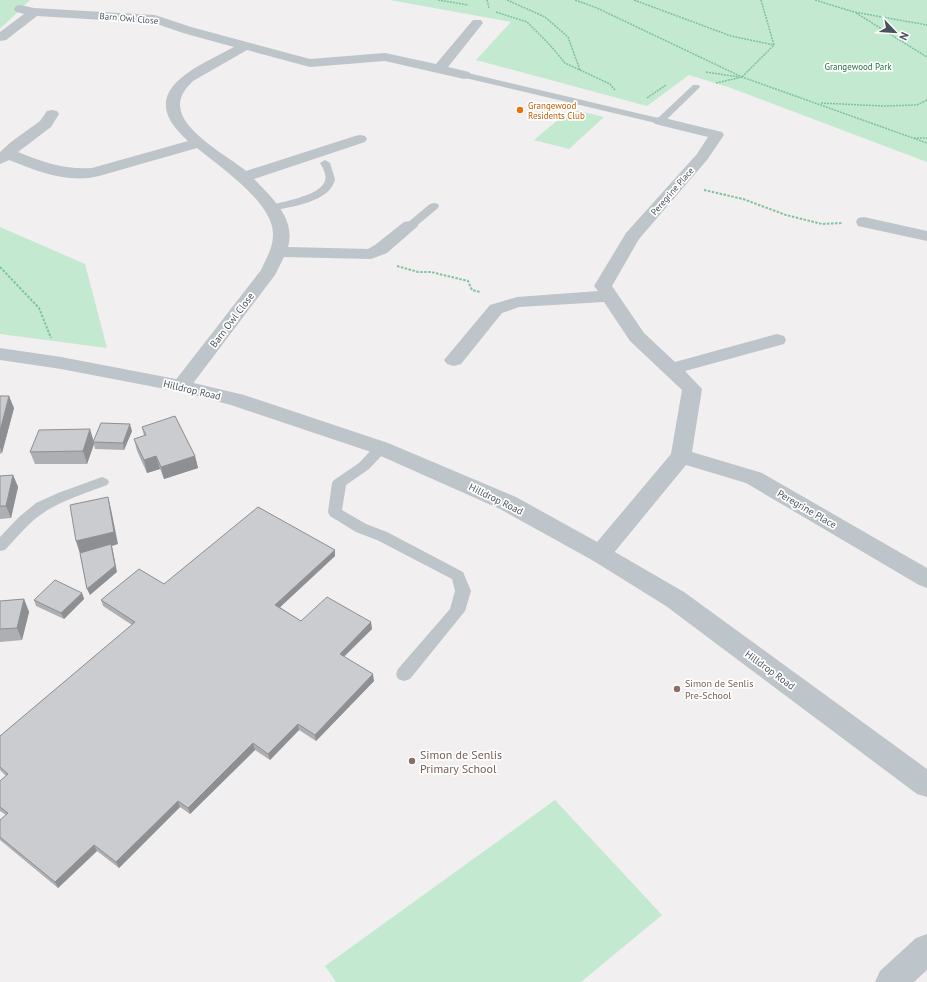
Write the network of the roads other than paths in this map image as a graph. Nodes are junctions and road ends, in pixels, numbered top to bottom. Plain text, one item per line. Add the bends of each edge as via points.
1 (20, 9) dead end
2 (34, 12) junction
3 (477, 23) dead end
4 (1, 38) edge
5 (245, 46) junction
6 (439, 69) junction
7 (464, 75) joint
8 (696, 87) road end
9 (52, 114) dead end
10 (660, 121) junction
11 (360, 139) dead end
12 (198, 143) junction
13 (4, 157) edge
14 (325, 163) dead end
15 (244, 177) junction
16 (434, 206) dead end
17 (271, 208) junction
18 (864, 222) road end
19 (410, 226) joint
20 (927, 236) edge
21 (279, 252) junction
22 (609, 296) junction
23 (777, 340) dead end
24 (0, 354) edge
25 (454, 360) dead end
26 (671, 369) junction
27 (181, 386) junction
28 (381, 448) junction
29 (681, 456) junction
30 (102, 482) dead end
31 (0, 546) edge
32 (600, 554) junction
33 (927, 579) edge
34 (404, 674) dead end
35 (927, 785) edge
36 (927, 948) edge
37 (890, 982) edge

1 - 2 street, Barn Owl Close
2 - 4 street
2 - 5 street, Barn Owl Close via 155,19
3 - 6 street
5 - 6 street, Barn Owl Close via 310,63 385,57
5 - 12 street, Barn Owl Close via 188,78 176,94 173,108 179,122
6 - 7 street, Barn Owl Close
7 - 10 lane
8 - 10 lane
9 - 13 street via 46,124 16,145
10 - 22 street, Peregrine Place via 717,135 702,157 632,237 602,286
11 - 15 street
12 - 13 street via 93,173 77,175 56,172
12 - 15 street, Barn Owl Close
14 - 17 lane via 330,174 330,182 324,191 312,197
15 - 17 street, Barn Owl Close
16 - 19 lane
17 - 21 street, Barn Owl Close via 279,218 281,228
18 - 20 street
19 - 21 street via 371,254
21 - 27 street, Barn Owl Close via 269,271
22 - 25 street via 517,302 496,309
22 - 26 street, Peregrine Place via 637,337
23 - 26 street
24 - 27 street, Hilldrop Road
26 - 29 street, Peregrine Place via 692,389
27 - 28 street, Hilldrop Road via 277,412
28 - 32 street, Hilldrop Road via 508,503
28 - 34 lane via 364,466 339,483 335,512 361,528 382,536 458,576 464,591 457,610
29 - 32 street
29 - 33 street, Peregrine Place via 754,478
30 - 31 lane via 40,508
32 - 35 street, Hilldrop Road via 675,599
36 - 37 street

